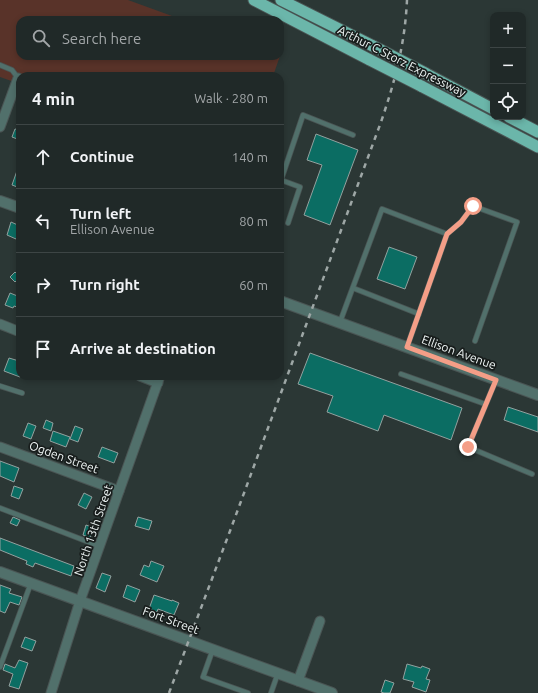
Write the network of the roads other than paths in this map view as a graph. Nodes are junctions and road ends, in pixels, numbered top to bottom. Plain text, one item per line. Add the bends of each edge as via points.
1 (254, 0) edge
2 (281, 0) edge
3 (0, 65) edge
4 (16, 75) edge
5 (16, 86) edge
6 (490, 107) edge
7 (515, 120) edge
8 (0, 128) edge
9 (538, 132) edge
10 (353, 135) dead end
11 (538, 146) edge
12 (284, 170) edge
13 (284, 180) edge
14 (0, 201) edge
15 (16, 207) edge
16 (288, 223) dead end
17 (447, 234) junction
18 (353, 288) junction
19 (284, 302) edge
20 (419, 314) junction
21 (340, 322) junction
22 (0, 324) edge
23 (16, 330) edge
24 (474, 341) dead end
25 (407, 347) junction
26 (401, 374) dead end
27 (159, 380) edge
28 (496, 380) junction
29 (0, 386) edge
30 (22, 393) dead end
31 (538, 395) edge
32 (486, 404) junction
33 (0, 446) edge
34 (532, 474) dead end
35 (119, 490) junction
36 (0, 508) edge
37 (100, 546) junction
38 (0, 572) edge
39 (31, 583) junction
40 (80, 601) junction
41 (320, 621) dead end
42 (213, 649) junction
43 (0, 667) edge
44 (278, 673) junction
45 (298, 680) junction
46 (51, 693) edge
47 (248, 693) edge
48 (271, 693) edge
49 (332, 693) edge

1 - 11 highway, Arthur C Storz Expressway, bridge
2 - 6 highway, Arthur C Storz Expressway, bridge
3 - 4 lane
5 - 8 street
7 - 9 highway
10 - 12 lane via 303,116
13 - 16 lane via 300,187
14 - 15 street
17 - 18 lane via 382,209
17 - 20 lane
17 - 24 lane via 461,222 473,206 517,222
18 - 20 lane
18 - 21 lane
19 - 21 street, Ellison Avenue
20 - 25 lane
21 - 25 street, Ellison Avenue
22 - 23 street
25 - 28 street, Ellison Avenue
26 - 32 lane
27 - 35 street, North 13th Street
28 - 31 street, Ellison Avenue
28 - 32 lane
29 - 30 lane
32 - 34 lane via 468,447
33 - 35 street, Ogden Street
35 - 37 street, North 13th Street
36 - 37 lane
37 - 40 street, North 13th Street
38 - 39 street, Fort Street
39 - 40 street, Fort Street
39 - 43 lane
40 - 42 street, Fort Street
40 - 46 street, North 13th Street
41 - 45 street
42 - 44 street, Fort Street
42 - 47 lane via 203,677
44 - 45 street, Fort Street
44 - 48 lane
45 - 49 street, Fort Street

